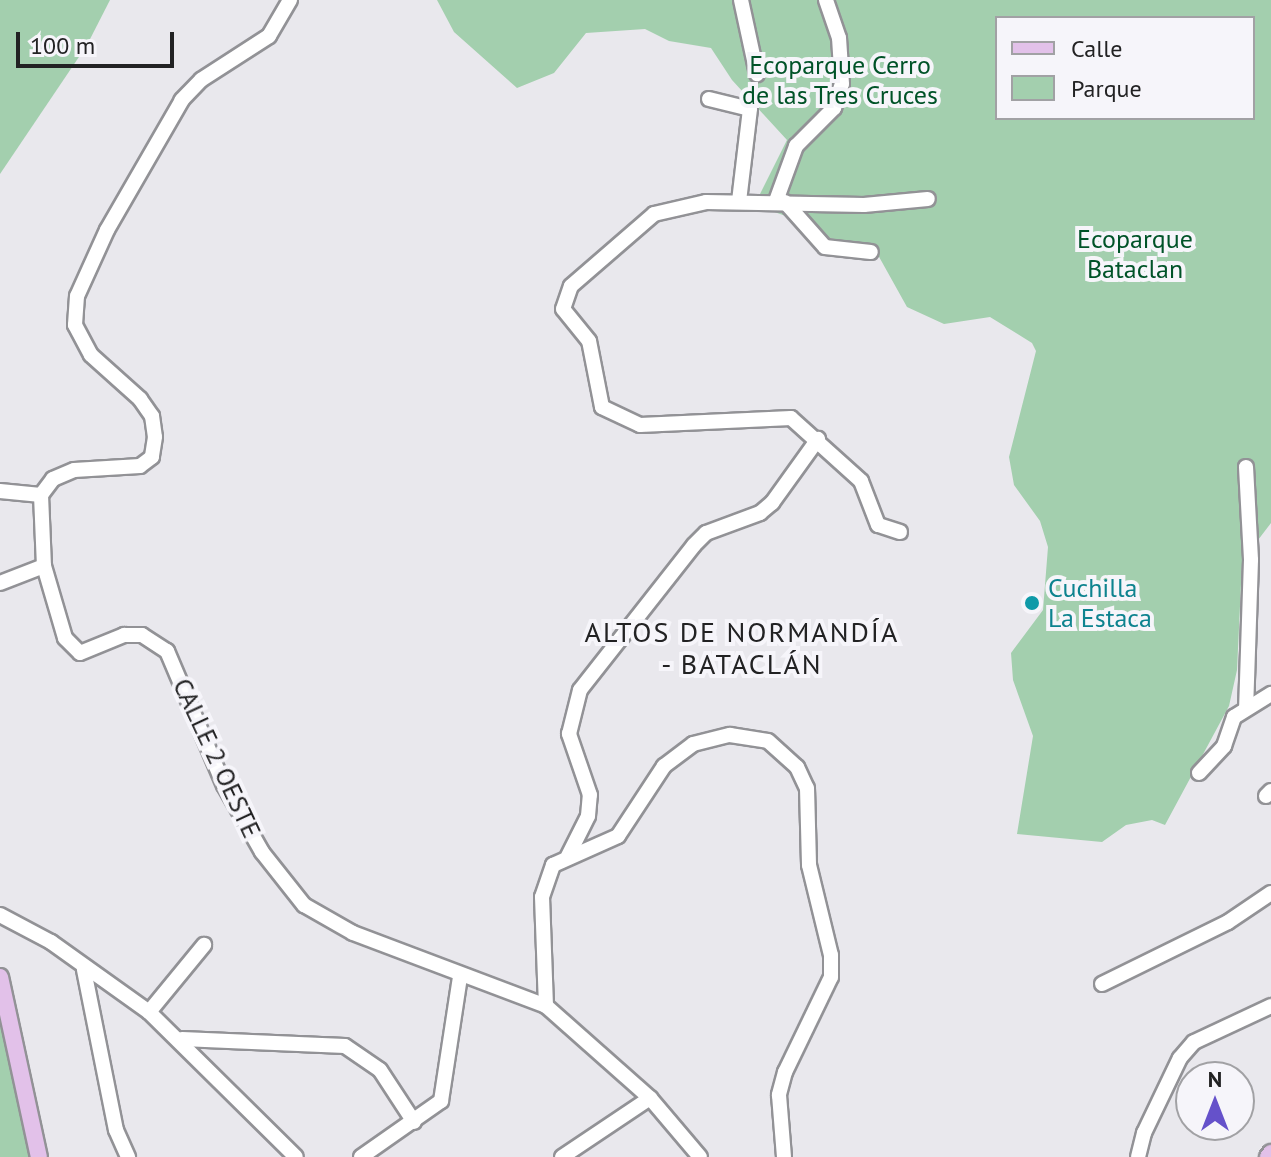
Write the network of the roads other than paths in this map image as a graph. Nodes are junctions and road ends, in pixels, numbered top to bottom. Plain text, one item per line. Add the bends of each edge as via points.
1 (290, 0) edge
2 (741, 0) edge
3 (826, 0) edge
4 (757, 74) dead end
5 (709, 99) dead end
6 (928, 199) dead end
7 (739, 201) junction
8 (780, 202) junction
9 (871, 252) dead end
10 (818, 439) junction
11 (1246, 467) dead end
12 (0, 491) edge
13 (41, 495) junction
14 (900, 532) dead end
15 (44, 566) junction
16 (0, 583) edge
17 (1271, 694) edge
18 (1246, 708) junction
19 (1199, 773) dead end
20 (568, 856) junction
21 (1271, 893) edge
22 (0, 915) edge
23 (204, 945) dead end
24 (84, 970) junction
25 (0, 977) edge
26 (460, 977) junction
27 (1102, 984) dead end
28 (546, 1006) junction
29 (1271, 1006) edge
30 (149, 1012) junction
31 (0, 1013) edge
32 (10, 1029) junction
33 (182, 1039) junction
34 (650, 1098) junction
35 (414, 1122) junction
36 (39, 1157) edge
37 (128, 1157) edge
38 (296, 1157) edge
39 (361, 1157) edge
40 (562, 1157) edge
41 (700, 1157) edge
42 (784, 1157) edge
43 (1138, 1157) edge

1 - 13 street via 269,36 201,80 182,100 107,230 77,296 75,325 91,355 152,416 152,457 140,466 118,470 74,470 53,479
2 - 4 street
3 - 8 street via 839,38 842,84 834,108 796,146
5 - 7 street via 750,109
6 - 8 street via 864,205
7 - 8 street
7 - 10 street via 654,214 571,286 564,317 589,341 602,407 623,421 663,425 782,415
8 - 9 street via 825,247
10 - 14 street via 861,481 878,525
10 - 20 street via 772,503 760,513 706,533 694,545 580,690 569,734 590,795 588,816
11 - 18 street via 1251,560
12 - 13 street
13 - 15 street, CALLE 2 OESTE
15 - 16 street
15 - 26 street, CALLE 2 OESTE via 73,650 85,652 124,635 142,635 167,651 224,785 262,852 304,905 353,933
17 - 18 street
18 - 19 street via 1234,717 1224,746
20 - 28 street via 553,865 542,897
20 - 42 street via 618,836 664,766 713,736 750,735 784,751 797,767 807,788 809,865 828,930 831,977 785,1072 779,1095
21 - 27 street via 1228,922
22 - 24 street via 51,942
23 - 30 street
24 - 30 street
24 - 37 street via 112,1116
25 - 32 main road
26 - 28 street, CALLE 2 OESTE
26 - 35 street via 441,1101
28 - 34 street, CALLE 2 OESTE
29 - 43 street via 1194,1042 1180,1058
30 - 33 street
31 - 32 main road
32 - 36 main road
33 - 35 street via 345,1046 380,1070
33 - 38 street
34 - 40 street
34 - 41 street, CALLE 2 OESTE
35 - 39 street

